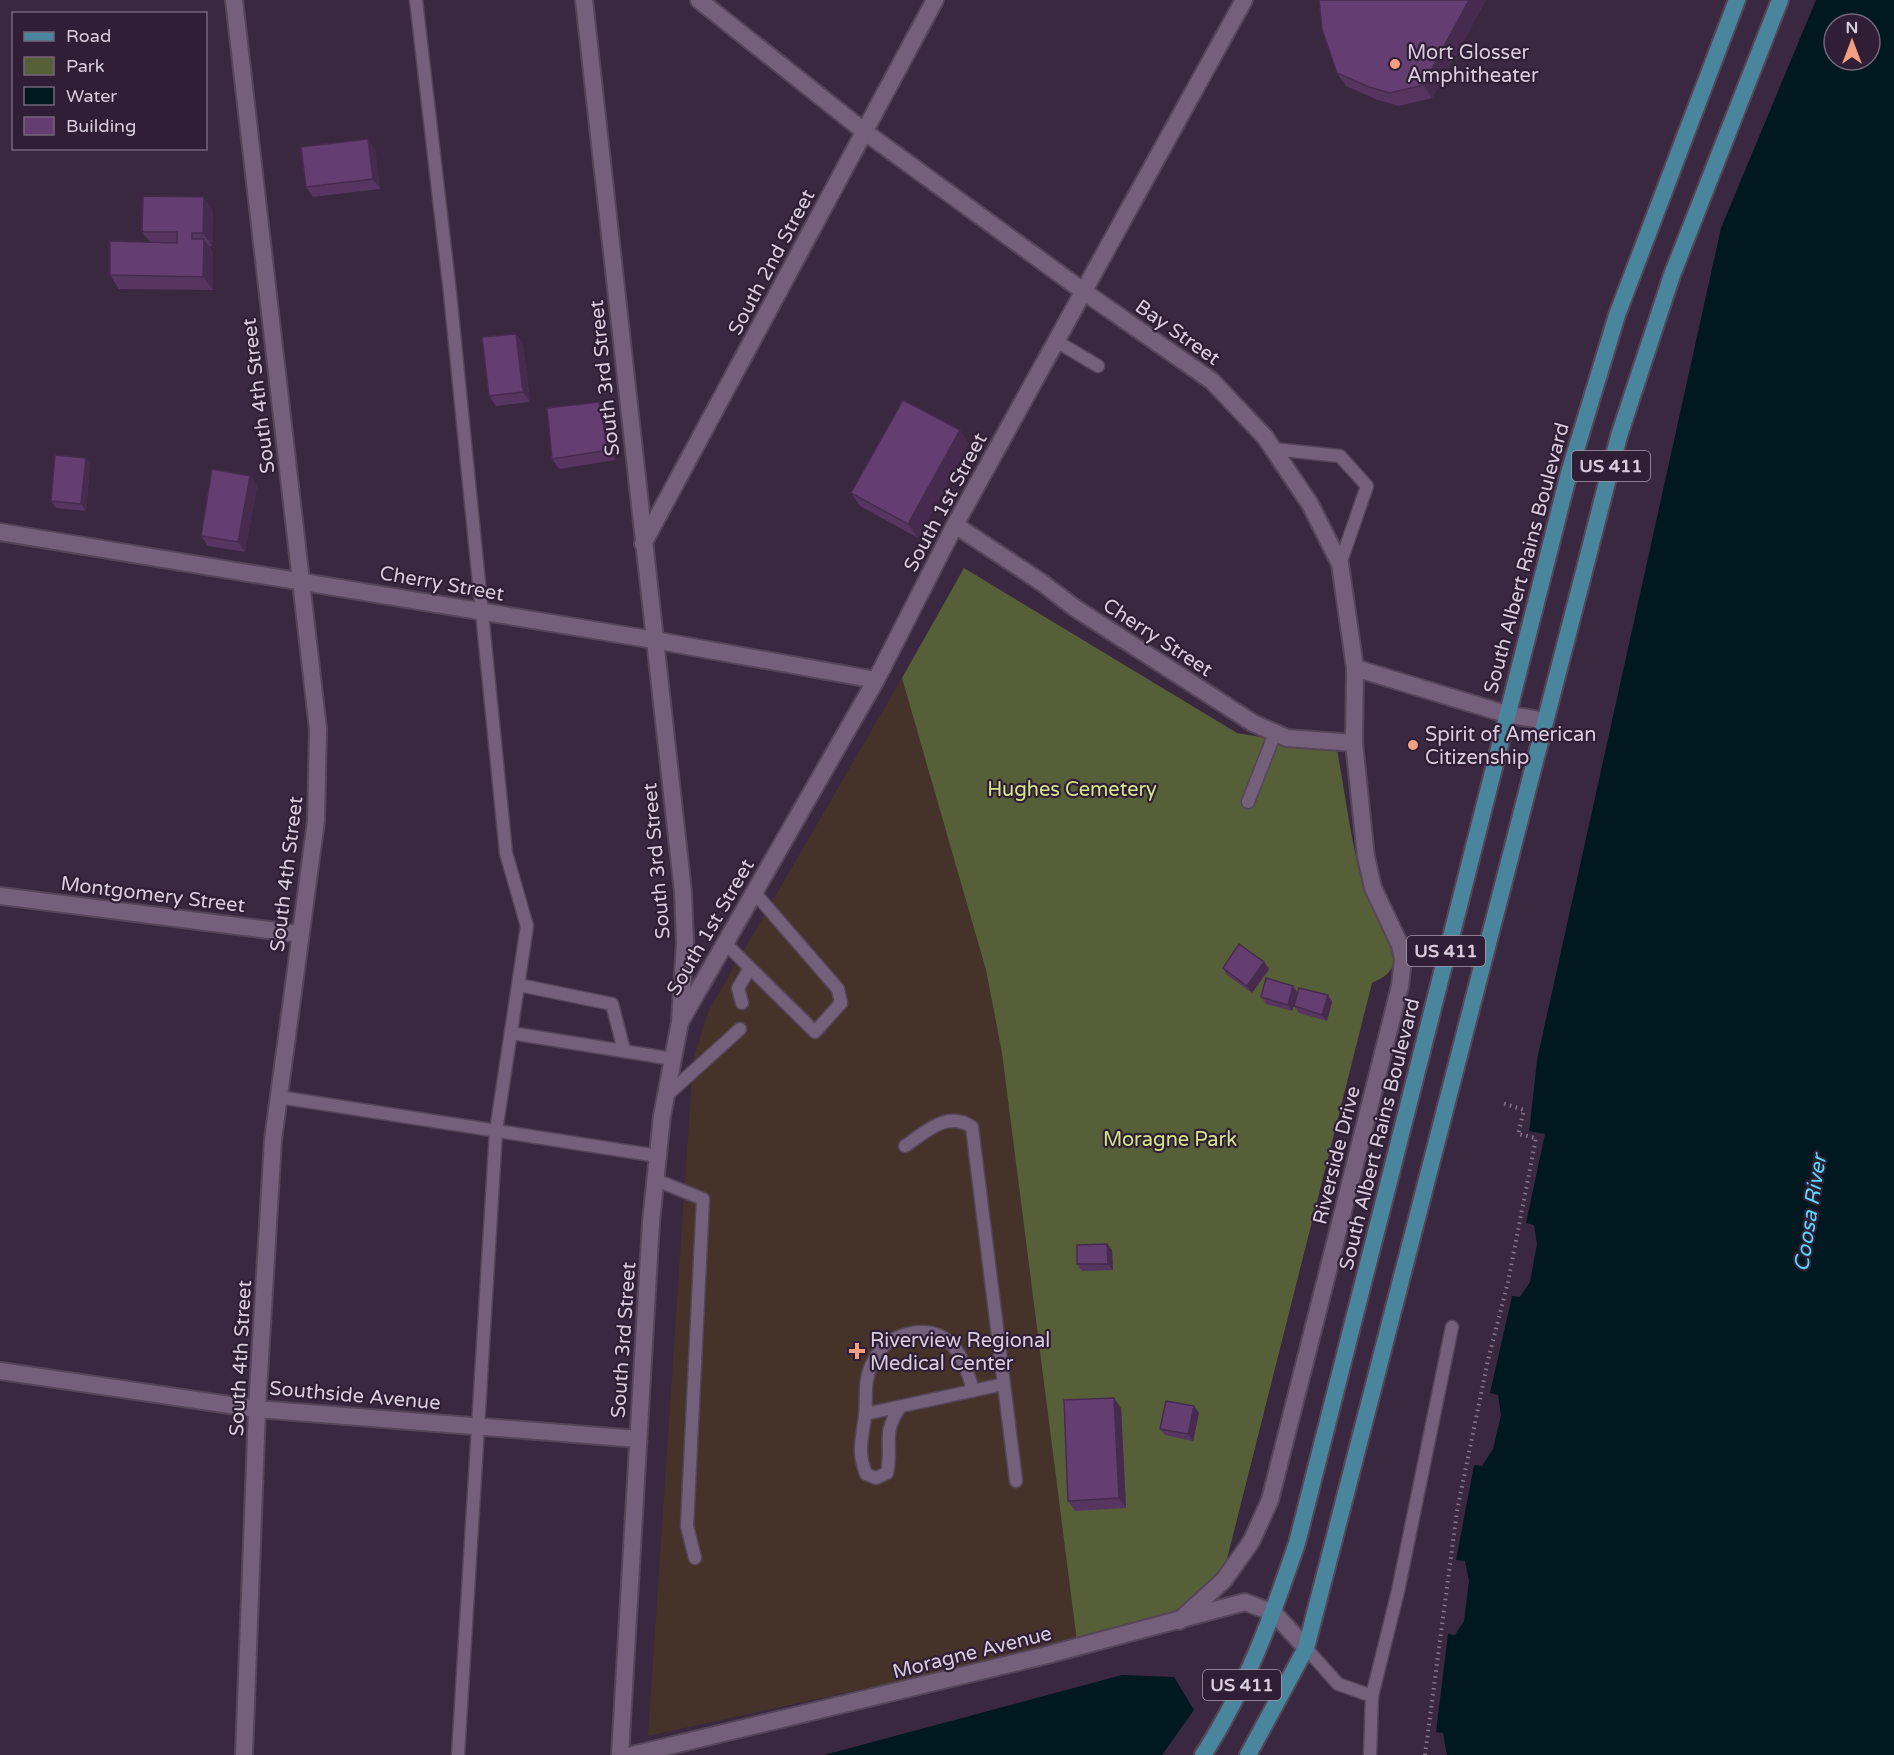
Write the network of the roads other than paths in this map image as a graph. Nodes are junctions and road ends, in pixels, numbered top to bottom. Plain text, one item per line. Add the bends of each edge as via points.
1 (234, 0) edge
2 (416, 0) edge
3 (584, 0) edge
4 (699, 0) edge
5 (935, 0) edge
6 (1244, 0) edge
7 (1724, 0) edge
8 (1737, 0) edge
9 (1780, 0) edge
10 (1717, 48) junction
11 (865, 132) junction
12 (1083, 291) junction
13 (1056, 341) junction
14 (1098, 366) dead end
15 (1273, 449) junction
16 (955, 525) junction
17 (0, 532) edge
18 (643, 544) junction
19 (1340, 564) junction
20 (300, 580) junction
21 (482, 611) junction
22 (654, 640) junction
23 (1355, 668) junction
24 (876, 680) junction
25 (1506, 714) junction
26 (1545, 722) junction
27 (1275, 733) junction
28 (1354, 743) junction
29 (1248, 802) dead end
30 (754, 892) junction
31 (0, 896) edge
32 (300, 934) junction
33 (725, 943) junction
34 (750, 968) junction
35 (519, 985) junction
36 (742, 1002) dead end
37 (680, 1022) junction
38 (740, 1029) dead end
39 (511, 1033) junction
40 (624, 1050) junction
41 (673, 1059) junction
42 (666, 1096) junction
43 (279, 1097) junction
44 (496, 1131) junction
45 (905, 1146) dead end
46 (658, 1156) junction
47 (656, 1180) junction
48 (1452, 1327) dead end
49 (0, 1371) edge
50 (1004, 1384) junction
51 (973, 1391) junction
52 (900, 1407) junction
53 (257, 1408) junction
54 (865, 1414) junction
55 (478, 1426) junction
56 (638, 1439) junction
57 (1016, 1481) dead end
58 (694, 1558) dead end
59 (1274, 1613) junction
60 (1179, 1621) junction
61 (1306, 1648) junction
62 (1372, 1696) junction
63 (244, 1755) edge
64 (458, 1755) edge
65 (620, 1755) edge
66 (632, 1755) edge
67 (1203, 1755) edge
68 (1248, 1755) edge
69 (1370, 1755) edge

1 - 20 street, South 4th Street
2 - 21 lane
3 - 18 street, South 3rd Street
4 - 11 street, Bay Street
5 - 11 street, South 2nd Street
6 - 12 street, South 1st Street
7 - 10 main road
8 - 10 main road, South Albert Rains Boulevard / US 411
9 - 26 main road, US 411 via 1647,344 1619,436
10 - 25 main road, South Albert Rains Boulevard / US 411 via 1602,361
11 - 12 street, Bay Street
11 - 18 street, South 2nd Street
12 - 13 street, South 1st Street
12 - 15 street, Bay Street via 1212,381
13 - 14 lane
13 - 16 street, South 1st Street
15 - 19 street, Bay Street via 1310,504
15 - 19 lane via 1340,456 1367,486
16 - 24 street, South 1st Street
16 - 27 street, Cherry Street via 1095,621 1253,723
17 - 20 street, Cherry Street
18 - 22 street, South 3rd Street
19 - 23 street, Bay Street
20 - 21 street, Cherry Street
20 - 32 street, South 4th Street via 318,729 316,820
21 - 22 street, Cherry Street
21 - 35 lane via 506,853 527,926
22 - 24 street, Cherry Street
22 - 37 street, South 3rd Street via 683,892 685,942
23 - 25 street
23 - 28 street, Riverside Drive
24 - 30 street, South 1st Street
25 - 26 street
25 - 59 main road, South Albert Rains Boulevard / US 411 via 1297,1543
26 - 61 main road, US 411
27 - 28 street, Cherry Street via 1287,738
27 - 29 lane
28 - 60 street, Riverside Drive via 1366,857 1373,888 1400,945 1400,986 1270,1500 1251,1542 1224,1580
30 - 33 street, South 1st Street
30 - 34 lane via 838,989 841,1002 815,1032 772,997
31 - 32 street, Montgomery Street
32 - 43 street, South 4th Street
33 - 34 lane
33 - 37 street, South 1st Street
34 - 36 lane via 738,988
35 - 39 lane
35 - 40 lane via 612,1004
37 - 41 street, South 3rd Street
38 - 42 lane
39 - 40 lane
39 - 44 lane
40 - 41 lane
41 - 42 street, South 3rd Street
42 - 46 street, South 3rd Street
43 - 44 lane
43 - 53 street, South 4th Street
44 - 46 lane
44 - 55 lane
45 - 50 lane via 950,1119 972,1127
46 - 47 street, South 3rd Street
47 - 56 street, South 3rd Street
47 - 58 lane via 703,1199 687,1526
48 - 62 lane via 1398,1592
49 - 53 street, Southside Avenue
50 - 51 lane
50 - 57 lane
51 - 52 lane
51 - 54 lane via 967,1365 950,1343 930,1332 916,1332 890,1338 873,1360 866,1379
52 - 54 lane
52 - 54 lane via 887,1435 888,1473 876,1478 866,1474 860,1458
53 - 55 street, Southside Avenue
53 - 63 street, South 4th Street
55 - 56 street, Southside Avenue
55 - 64 lane
56 - 65 street, South 3rd Street
59 - 60 street, Moragne Avenue via 1245,1602
59 - 61 street, Moragne Avenue
59 - 67 main road, South Albert Rains Boulevard / US 411 via 1244,1681
60 - 66 street, Moragne Avenue
61 - 62 lane via 1338,1684
61 - 68 main road, US 411
62 - 69 lane

